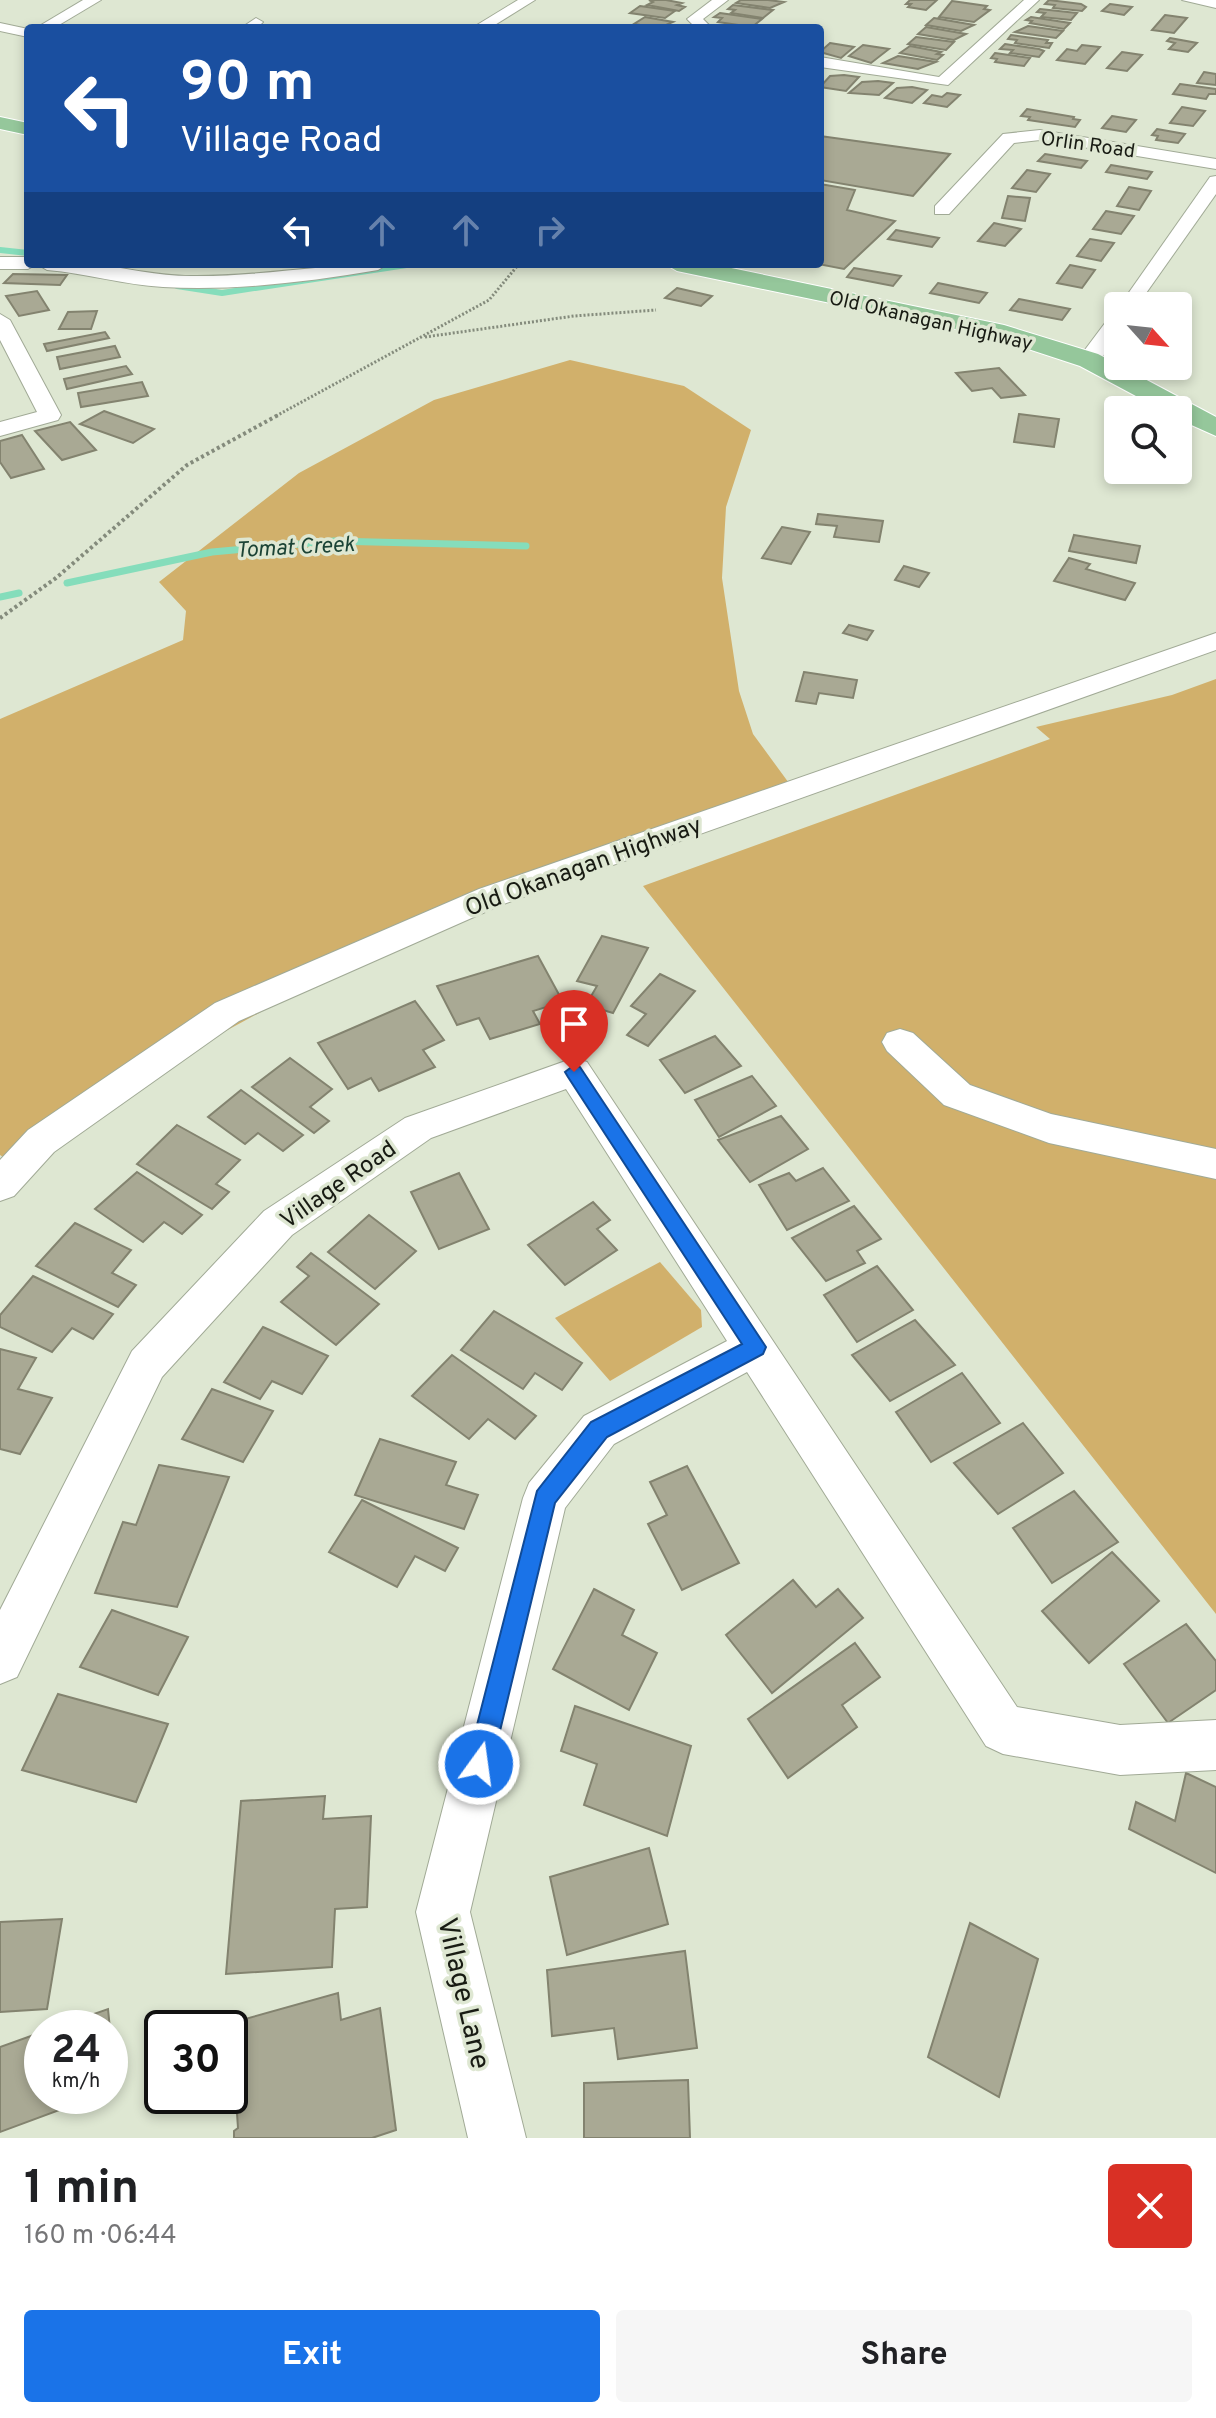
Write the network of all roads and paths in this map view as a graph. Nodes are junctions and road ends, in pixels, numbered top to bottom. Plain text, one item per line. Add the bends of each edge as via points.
1 (94, 0) edge
2 (528, 0) edge
3 (721, 0) edge
4 (1189, 0) edge
5 (1006, 2) edge
6 (1029, 2) edge
7 (1216, 4) edge
8 (50, 24) edge
9 (486, 24) edge
10 (700, 24) edge
11 (0, 27) edge
12 (24, 32) edge
13 (824, 63) edge
14 (0, 123) edge
15 (24, 128) edge
16 (1216, 164) edge
17 (1216, 181) edge
18 (942, 210) dead end
19 (0, 263) edge
20 (24, 263) edge
21 (74, 268) edge
22 (354, 268) edge
23 (516, 268) edge
24 (696, 268) edge
25 (1137, 292) edge
26 (656, 310) dead end
27 (0, 320) edge
28 (420, 338) junction
29 (1104, 339) edge
30 (1089, 360) junction
31 (1216, 428) edge
32 (0, 429) edge
33 (0, 618) edge
34 (1216, 641) edge
35 (900, 1042) dead end
36 (1216, 1164) edge
37 (0, 1185) edge
38 (755, 1347) junction
39 (0, 1660) edge
40 (1216, 1745) edge
41 (497, 2138) edge

1 - 8 street
2 - 9 street
3 - 10 street via 694,19
4 - 7 street
5 - 6 street
6 - 13 street via 942,82
11 - 12 street
14 - 15 main road
16 - 18 street, Orlin Road via 1040,135 1009,138
17 - 25 street
19 - 20 street
21 - 22 street via 160,281 214,282
23 - 28 path via 489,300
24 - 30 main road, Old Okanagan Highway via 995,330
26 - 28 path
27 - 32 street via 50,415
28 - 33 path via 187,465 56,578
29 - 30 street
30 - 31 main road, Old Okanagan Highway
34 - 37 street, Old Okanagan Highway via 490,897 227,1012 41,1141
35 - 36 street via 957,1095 1049,1128
38 - 39 street, Village Road via 574,1072 418,1128 278,1223 147,1364
38 - 40 street via 1003,1729 1120,1750
38 - 41 street, Village Lane via 599,1430 545,1498 443,1912

